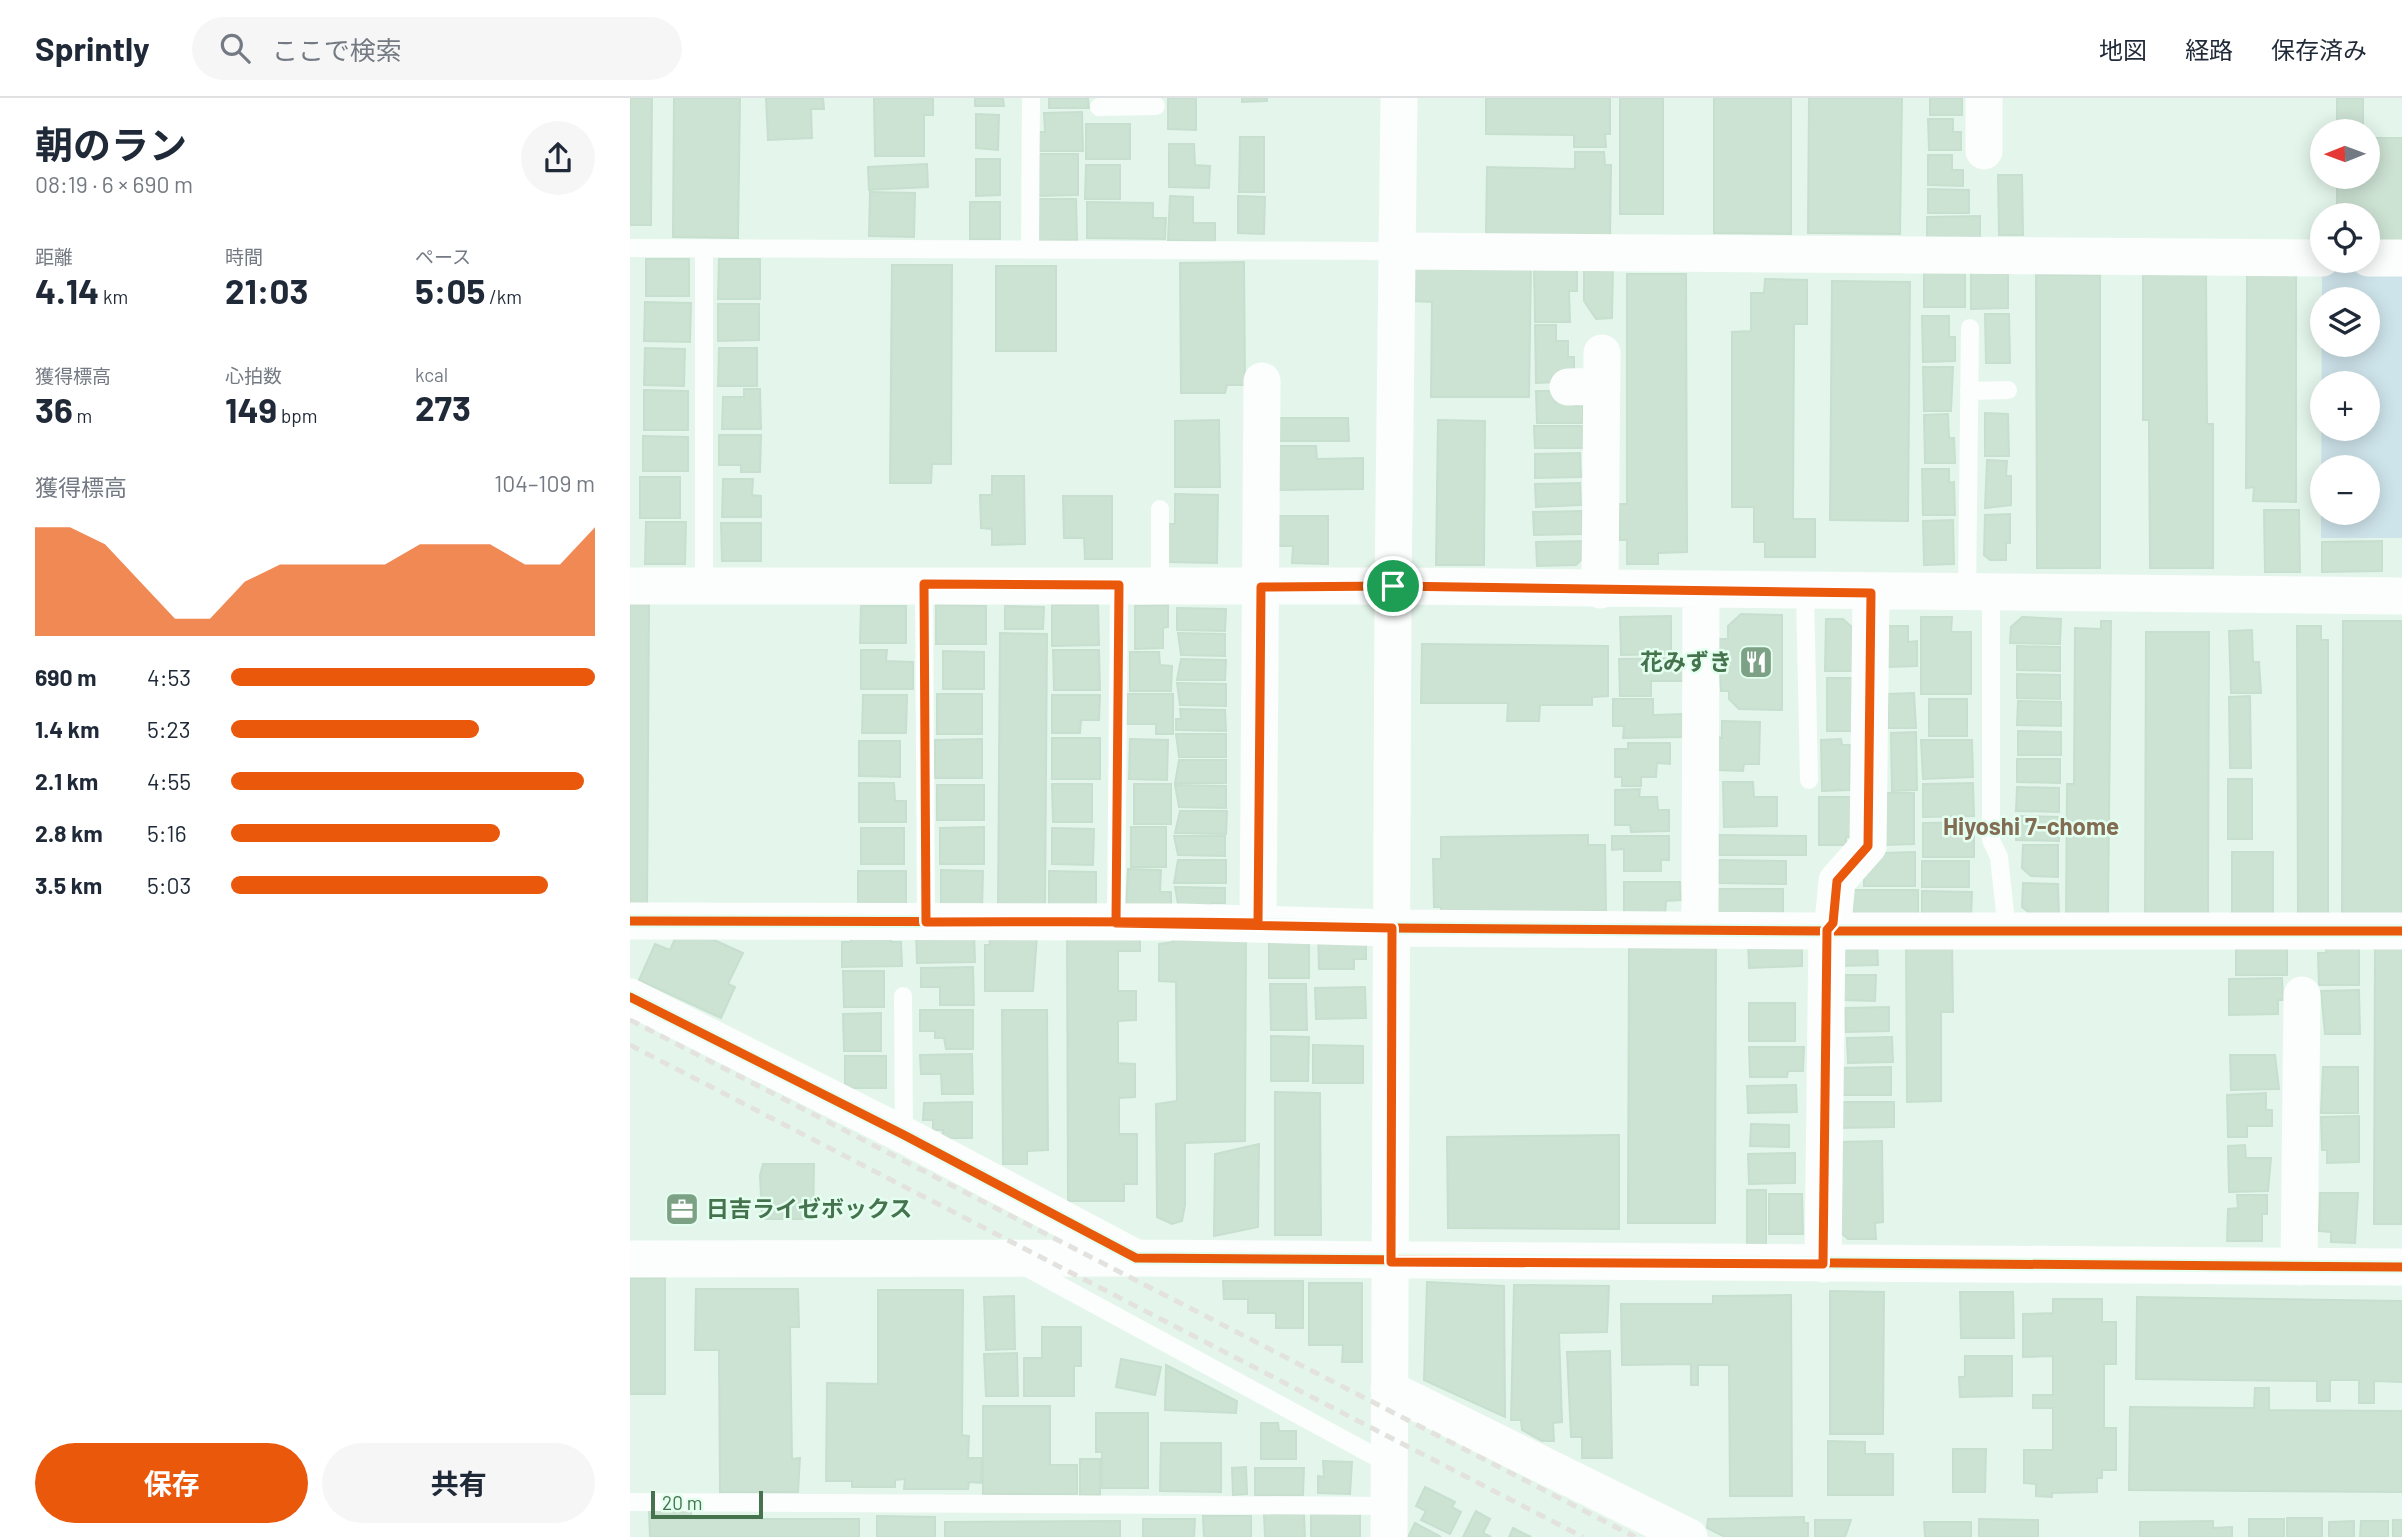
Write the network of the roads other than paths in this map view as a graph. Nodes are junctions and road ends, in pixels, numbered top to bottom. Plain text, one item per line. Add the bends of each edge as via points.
1 (1031, 98) edge
2 (1399, 98) edge
3 (1156, 106) dead end
4 (1099, 107) dead end
5 (630, 248) edge
6 (704, 248) junction
7 (1030, 249) junction
8 (1397, 251) junction
9 (2310, 258) edge
10 (2380, 258) edge
11 (2402, 258) edge
12 (1970, 328) dead end
13 (1591, 375) dead end
14 (1262, 381) dead end
15 (2008, 390) dead end
16 (1969, 391) junction
17 (1160, 509) dead end
18 (924, 584) junction
19 (1119, 585) junction
20 (630, 586) edge
21 (1160, 586) junction
22 (1393, 586) junction
23 (704, 587) junction
24 (1261, 587) junction
25 (1600, 590) junction
26 (1701, 591) junction
27 (1805, 592) junction
28 (1871, 593) junction
29 (1979, 594) junction
30 (2402, 596) edge
31 (1809, 780) dead end
32 (630, 921) edge
33 (926, 922) junction
34 (1116, 923) junction
35 (1258, 923) junction
36 (1392, 928) junction
37 (1700, 930) junction
38 (1827, 930) junction
39 (2007, 931) junction
40 (2402, 931) edge
41 (2302, 995) dead end
42 (903, 996) dead end
43 (630, 997) edge
44 (904, 1135) junction
45 (1009, 1258) junction
46 (1136, 1258) junction
47 (630, 1259) edge
48 (1391, 1262) junction
49 (1823, 1264) junction
50 (2299, 1266) junction
51 (2402, 1267) edge
52 (1389, 1389) junction
53 (1391, 1465) junction
54 (630, 1502) edge
55 (1389, 1522) edge
56 (1689, 1537) edge

1 - 7 lane
2 - 8 street
3 - 4 lane
5 - 6 lane
6 - 7 lane
6 - 23 lane
7 - 8 lane
8 - 9 street
8 - 22 street
10 - 11 street
12 - 16 lane
13 - 25 street
14 - 24 street
15 - 16 lane
16 - 29 lane
17 - 21 lane
18 - 19 street
18 - 23 street
18 - 33 lane
19 - 21 street
19 - 34 lane
20 - 23 street
21 - 24 street
22 - 24 street
22 - 25 street
22 - 36 street
24 - 35 street
25 - 26 street
26 - 27 street
26 - 37 street
27 - 28 street
27 - 31 lane
28 - 29 street
28 - 38 street via 1868,846 1837,881 1833,923
29 - 30 street
29 - 39 lane via 1991,840 1999,857
32 - 33 street
33 - 34 street
34 - 35 street
35 - 36 street
36 - 37 street
36 - 48 street
37 - 38 street
38 - 39 street
38 - 49 street
39 - 40 street
41 - 50 street via 2288,1031
42 - 44 lane
43 - 44 street
44 - 46 street
45 - 46 street
45 - 47 street
45 - 53 lane
46 - 48 street
48 - 49 street
48 - 52 street
49 - 50 street
50 - 51 street
52 - 53 street
52 - 56 street
53 - 55 street
54 - 55 lane

